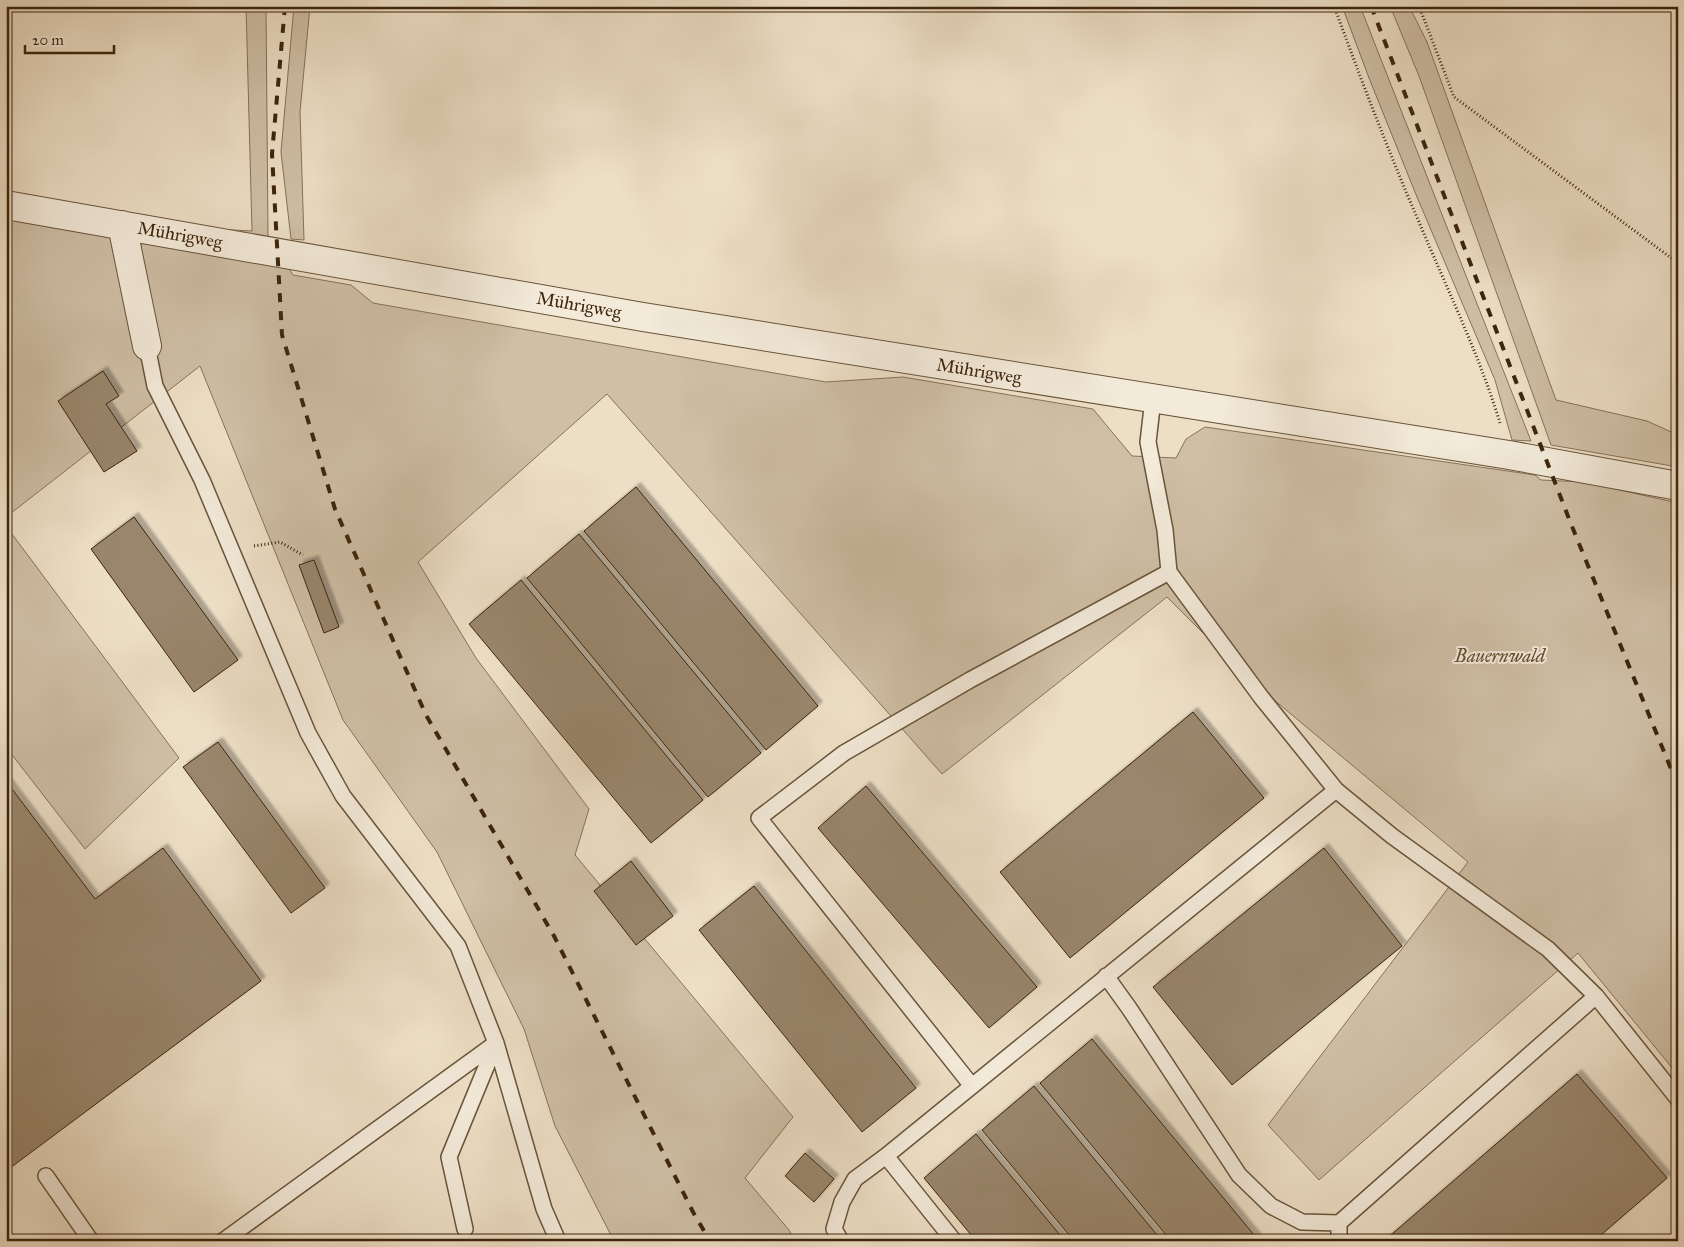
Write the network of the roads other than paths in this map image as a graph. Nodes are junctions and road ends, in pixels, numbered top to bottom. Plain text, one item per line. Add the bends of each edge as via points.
1 (6, 205) edge
2 (122, 225) junction
3 (147, 346) joint
4 (1153, 399) junction
5 (1678, 486) edge
6 (1169, 572) junction
7 (1336, 790) junction
8 (1106, 976) junction
9 (1596, 996) junction
10 (496, 1043) junction
11 (972, 1086) junction
12 (1678, 1099) edge
13 (886, 1156) junction
14 (46, 1176) dead end
15 (1340, 1223) junction
16 (465, 1229) dead end
17 (90, 1241) edge
18 (223, 1241) edge
19 (558, 1241) edge
20 (841, 1241) edge
21 (954, 1241) edge
22 (1339, 1241) edge

1 - 2 street, Mührigweg
2 - 3 street
2 - 4 street, Mührigweg via 643,316
3 - 10 lane via 156,386 202,480 308,733 343,796 458,946
4 - 5 street, Mührigweg via 1509,455
4 - 6 lane via 1148,442 1166,530
6 - 7 lane via 1261,698
6 - 11 lane via 844,753 759,818
7 - 8 lane
7 - 9 lane via 1392,836 1548,949
8 - 11 lane
8 - 15 lane via 1239,1175 1271,1206 1302,1222
9 - 12 lane
9 - 15 lane
10 - 16 lane via 449,1157
10 - 18 lane
10 - 19 lane via 544,1209
11 - 13 lane
13 - 20 lane via 855,1179 842,1202 834,1229
13 - 21 lane
14 - 17 lane
15 - 22 lane

